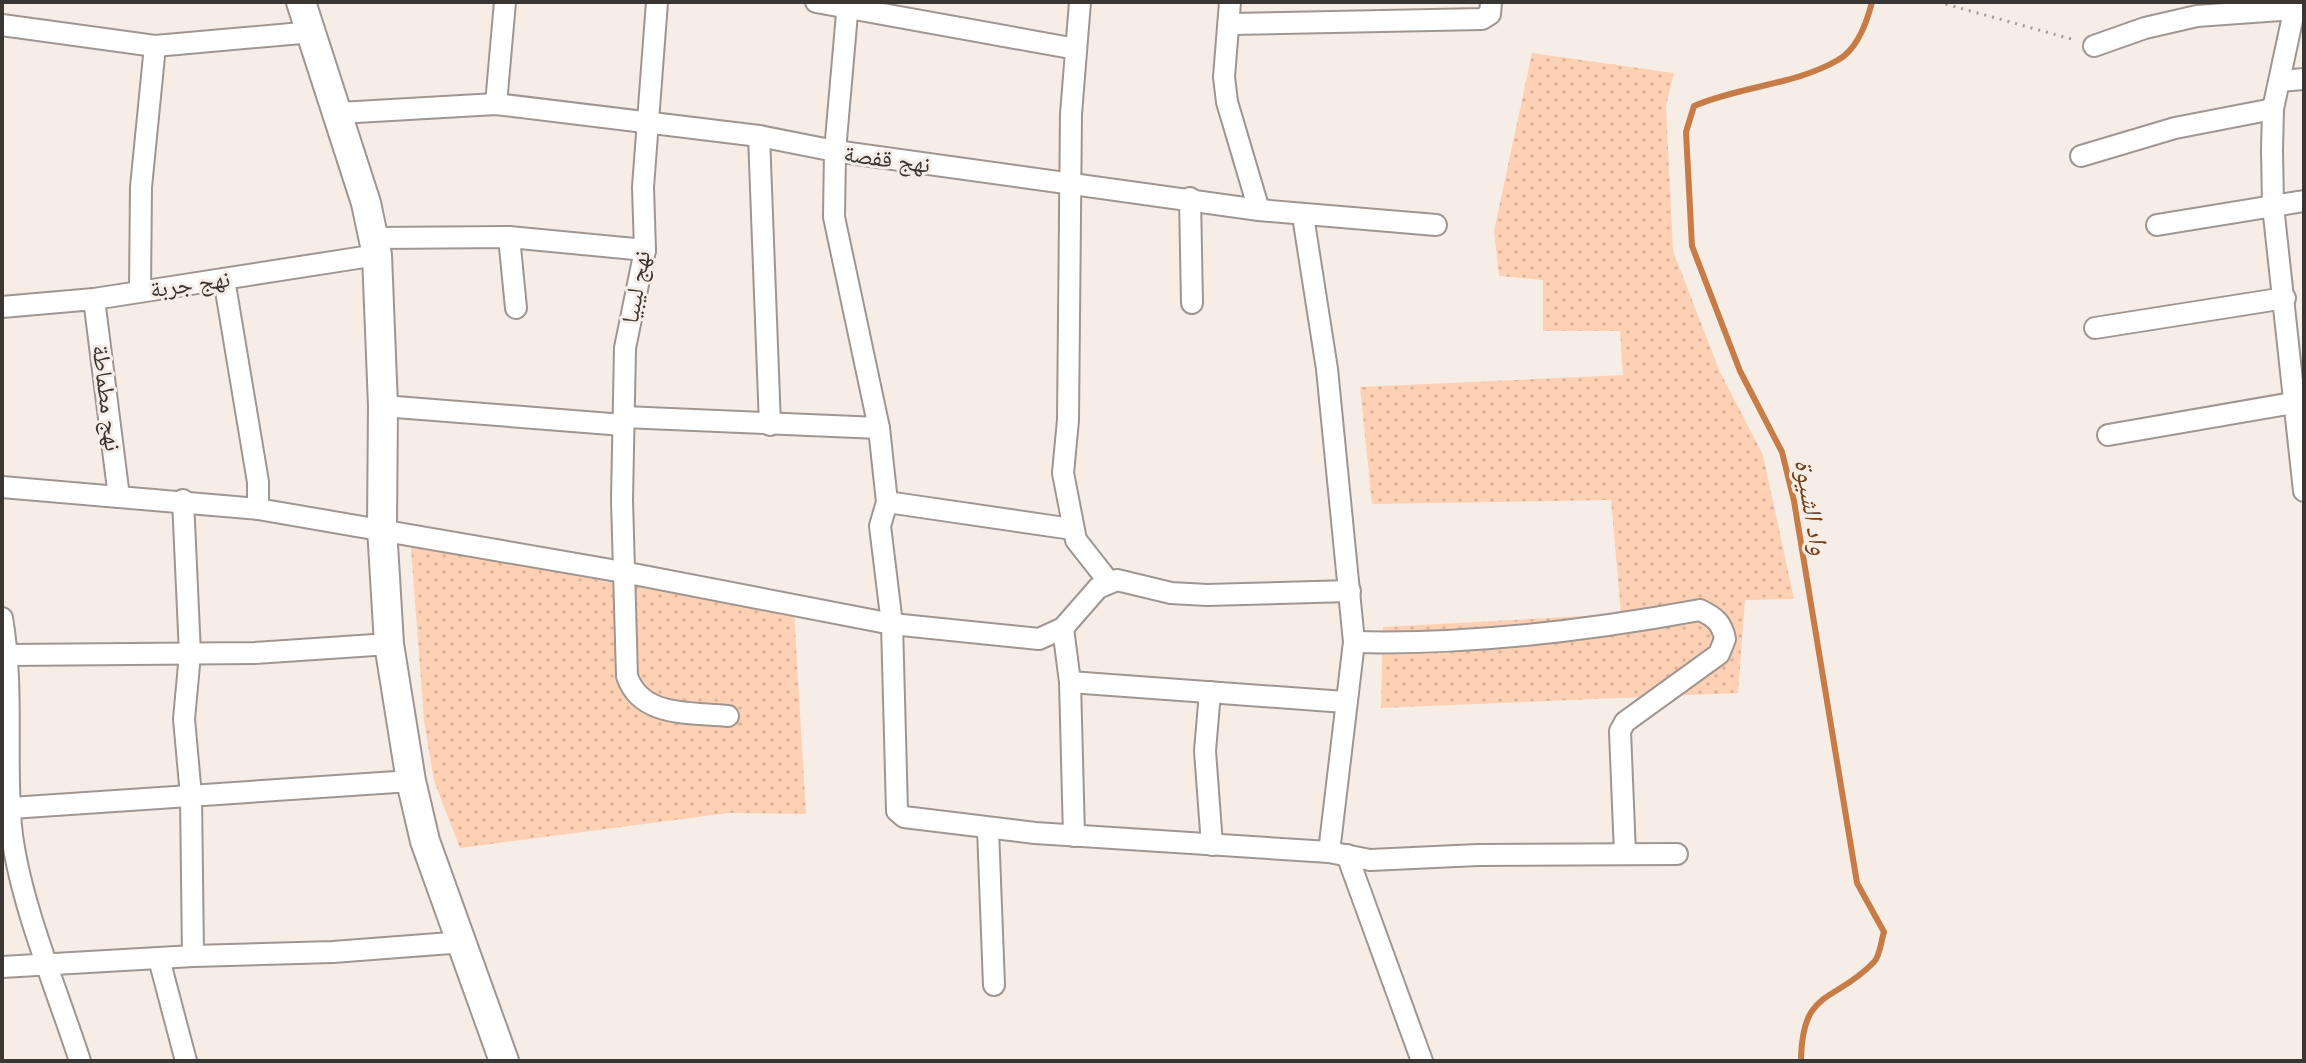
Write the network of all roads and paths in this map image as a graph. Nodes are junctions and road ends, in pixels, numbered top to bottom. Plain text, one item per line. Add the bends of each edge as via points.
1 (301, 2) edge
2 (505, 2) edge
3 (657, 2) edge
4 (816, 2) edge
5 (1080, 2) edge
6 (1230, 2) edge
7 (1491, 2) edge
8 (1938, 2) edge
9 (848, 5) edge
10 (2295, 6) edge
11 (1231, 24) junction
12 (2, 25) edge
13 (313, 32) junction
14 (155, 46) junction
15 (2094, 46) joint
16 (1076, 49) junction
17 (2304, 79) edge
18 (2281, 81) junction
19 (496, 104) junction
20 (2273, 109) junction
21 (339, 113) junction
22 (647, 122) junction
23 (759, 136) junction
24 (835, 151) junction
25 (2081, 156) dead end
26 (1069, 182) junction
27 (1190, 198) junction
28 (2304, 201) edge
29 (2273, 206) junction
30 (1259, 210) junction
31 (1303, 216) junction
32 (1436, 225) dead end
33 (2157, 225) dead end
34 (509, 237) junction
35 (376, 246) junction
36 (645, 250) junction
37 (224, 279) junction
38 (140, 291) junction
39 (2291, 293) edge
40 (94, 299) junction
41 (1192, 303) dead end
42 (2, 307) edge
43 (516, 308) dead end
44 (2095, 328) dead end
45 (2300, 402) edge
46 (383, 406) junction
47 (623, 421) junction
48 (770, 425) junction
49 (879, 428) junction
50 (2108, 435) dead end
51 (2, 487) edge
52 (2304, 491) edge
53 (119, 497) junction
54 (183, 500) junction
55 (887, 502) junction
56 (258, 509) junction
57 (382, 528) junction
58 (1072, 529) junction
59 (623, 572) junction
60 (1109, 582) junction
61 (1350, 591) junction
62 (2, 618) edge
63 (892, 624) junction
64 (1063, 628) junction
65 (1354, 642) junction
66 (389, 644) junction
67 (190, 654) junction
68 (8, 655) junction
69 (1070, 682) junction
70 (1210, 692) junction
71 (1345, 702) junction
72 (728, 716) dead end
73 (411, 781) junction
74 (191, 796) junction
75 (11, 808) junction
76 (988, 829) junction
77 (1074, 836) junction
78 (1212, 845) junction
79 (1338, 853) junction
80 (1625, 854) junction
81 (1677, 854) dead end
82 (464, 942) junction
83 (193, 956) junction
84 (159, 959) junction
85 (2, 967) edge
86 (50, 967) junction
87 (994, 985) dead end
88 (80, 1061) edge
89 (186, 1061) edge
90 (504, 1061) edge
91 (1422, 1061) edge

1 - 13 main road
2 - 19 street
3 - 22 street, نهج ليبيا
4 - 9 street
5 - 16 street
6 - 11 street
7 - 11 street via 1490,14 1482,19
8 - 15 path
9 - 16 street
9 - 24 street
10 - 15 street via 2197,16
10 - 18 street
11 - 30 street via 1224,77 1227,102
12 - 14 street
13 - 14 street
13 - 21 main road
14 - 38 street via 141,187
16 - 26 street
17 - 18 street
18 - 20 street
19 - 21 street, نهج قفصة
19 - 22 street, نهج قفصة
20 - 25 street via 2175,128
20 - 29 street
21 - 35 main road
22 - 23 street, نهج قفصة
22 - 36 street, نهج ليبيا
23 - 24 street, نهج قفصة
23 - 48 street
24 - 26 street, نهج قفصة
24 - 49 street via 835,224
26 - 27 street, نهج قفصة
26 - 58 street via 1068,420 1063,450
27 - 30 street, نهج قفصة
27 - 41 street
28 - 29 street
29 - 33 street
29 - 39 street
30 - 31 street, نهج قفصة
31 - 32 street, نهج قفصة
31 - 61 street via 1327,369
34 - 35 street, نهج جربة
34 - 36 street, نهج جربة
34 - 43 street
35 - 37 street, نهج جربة
35 - 46 main road
36 - 47 street, نهج ليبيا via 625,348
37 - 38 street, نهج جربة
37 - 56 street
38 - 40 street, نهج جربة
39 - 44 street
39 - 45 street
40 - 42 street, نهج جربة
40 - 53 street, نهج مطماطة
45 - 50 street
45 - 52 street
46 - 47 street
46 - 57 main road
47 - 48 street
47 - 59 street, نهج ليبيا
48 - 49 street
49 - 55 street
51 - 53 street
53 - 54 street
54 - 56 street
54 - 67 street
55 - 58 street
55 - 63 street via 880,526
56 - 57 street
57 - 59 street
57 - 66 main road
58 - 60 street via 1083,553
59 - 63 street
59 - 72 street, نهج ليبيا via 630,687 656,708
60 - 61 street via 1207,595
60 - 64 street
61 - 65 street
62 - 68 street
63 - 64 street via 1039,639
63 - 76 street via 897,811 904,817
64 - 69 street
65 - 71 street
65 - 80 street via 1423,644 1600,629 1700,610 1719,621 1725,639 1719,654 1625,722 1620,731
66 - 67 street
66 - 73 main road
67 - 68 street
67 - 74 street via 184,719
68 - 75 street
69 - 70 street
69 - 77 street
70 - 71 street
70 - 78 street via 1205,751
71 - 79 street
73 - 74 street
73 - 82 main road via 425,841
74 - 75 street
74 - 83 street
75 - 86 street via 18,864
76 - 77 street
76 - 87 street
77 - 78 street
78 - 79 street
79 - 80 street via 1370,860
79 - 91 street
80 - 81 street
82 - 83 street
82 - 90 main road
83 - 84 street
84 - 86 street
84 - 89 street
85 - 86 street
86 - 88 street

